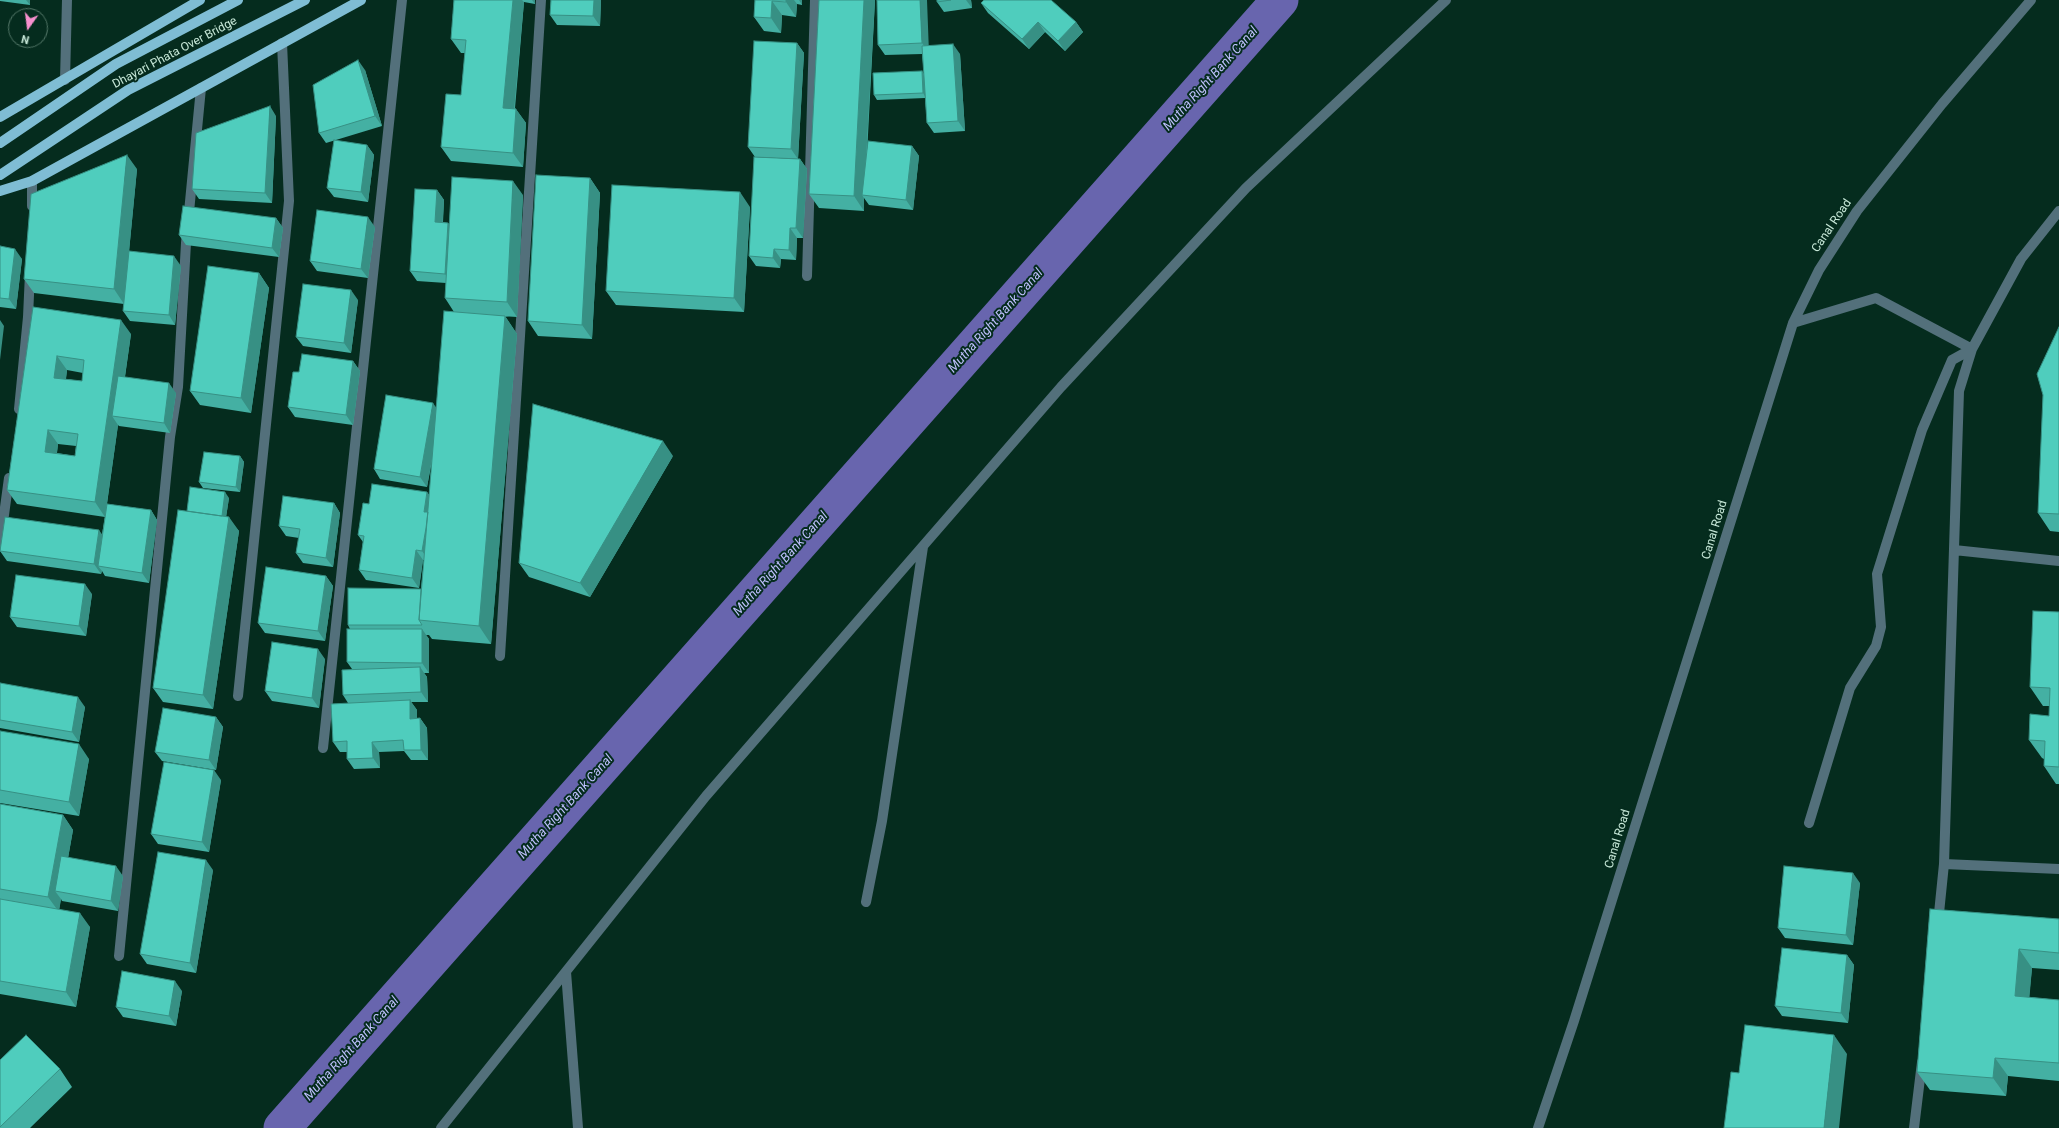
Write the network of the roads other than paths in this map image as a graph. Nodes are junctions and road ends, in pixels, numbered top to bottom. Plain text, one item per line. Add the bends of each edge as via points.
1 (67, 0) edge
2 (200, 0) edge
3 (238, 0) edge
4 (305, 0) edge
5 (361, 0) edge
6 (402, 0) edge
7 (541, 0) edge
8 (815, 0) edge
9 (1446, 0) edge
10 (2031, 0) edge
11 (282, 43) junction
12 (65, 80) junction
13 (201, 88) junction
14 (0, 117) edge
15 (0, 143) edge
16 (0, 175) edge
17 (32, 181) junction
18 (0, 191) edge
19 (2059, 211) edge
20 (32, 220) edge
21 (30, 265) edge
22 (807, 276) dead end
23 (1793, 323) junction
24 (1972, 349) junction
25 (18, 416) edge
26 (11, 469) edge
27 (0, 544) edge
28 (922, 547) junction
29 (1954, 550) junction
30 (2059, 561) edge
31 (500, 656) dead end
32 (238, 696) dead end
33 (323, 748) dead end
34 (1809, 823) dead end
35 (1944, 864) junction
36 (2059, 869) edge
37 (866, 902) dead end
38 (1936, 934) edge
39 (119, 956) dead end
40 (566, 972) junction
41 (1923, 1050) edge
42 (441, 1128) edge
43 (578, 1128) edge
44 (1538, 1128) edge
45 (1914, 1128) edge

1 - 12 street
2 - 12 main road
3 - 15 main road, Dhayari Phata Over Bridge via 116,64
4 - 16 main road, Dhayari Phata Over Bridge via 128,90
5 - 11 main road
6 - 33 street
7 - 31 street
8 - 22 street
9 - 28 street via 1246,188 1061,387
10 - 23 street, Canal Road via 1942,104 1857,210 1819,270
11 - 13 main road
11 - 32 street via 289,201
12 - 14 main road
13 - 17 main road
13 - 39 street via 186,243 178,387 170,436
17 - 18 main road
17 - 20 street
19 - 24 street via 2021,259
21 - 25 street via 28,317
23 - 24 street via 1876,298
23 - 44 street, Canal Road via 1574,1021
24 - 29 street via 1959,391
24 - 34 street via 1952,360 1922,430 1876,574 1881,627 1876,646 1850,688
26 - 27 street
28 - 37 street via 882,821
28 - 40 street via 706,796
29 - 30 street
29 - 35 street
35 - 36 street
35 - 38 street
40 - 42 street
40 - 43 street
41 - 45 street

